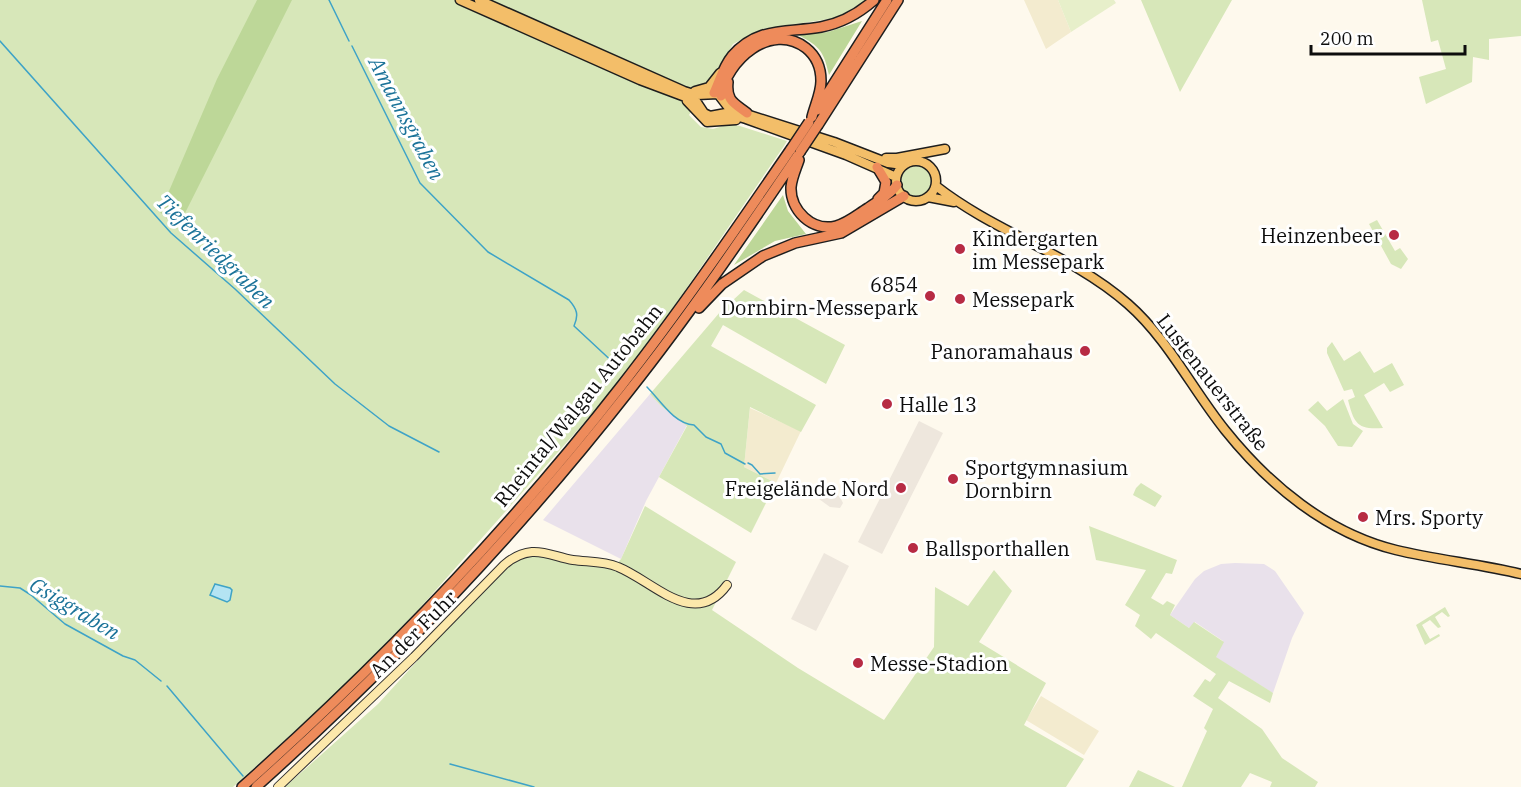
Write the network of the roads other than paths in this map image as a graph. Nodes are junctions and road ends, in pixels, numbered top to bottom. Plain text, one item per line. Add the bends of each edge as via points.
1 (460, 0) edge
2 (479, 0) edge
3 (874, 0) edge
4 (887, 0) edge
5 (898, 0) edge
6 (769, 37) junction
7 (726, 72) junction
8 (677, 91) junction
9 (716, 97) junction
10 (701, 108) junction
11 (721, 113) junction
12 (747, 113) junction
13 (813, 121) junction
14 (753, 123) junction
15 (945, 149) dead end
16 (796, 150) junction
17 (873, 156) junction
18 (903, 165) junction
19 (877, 167) junction
20 (897, 181) junction
21 (936, 186) junction
22 (904, 196) junction
23 (928, 197) junction
24 (876, 202) junction
25 (956, 202) junction
26 (837, 230) junction
27 (683, 320) junction
28 (521, 513) junction
29 (1521, 574) edge
30 (727, 585) dead end
31 (289, 751) junction
32 (242, 787) edge
33 (256, 787) edge
34 (278, 787) edge

1 - 8 main road, Lustenauerstraße
2 - 8 main road, Lustenauerstraße
3 - 6 highway via 833,24
4 - 13 highway, Rheintal/Walgau Autobahn
5 - 13 highway, Rheintal/Walgau Autobahn
6 - 7 highway
6 - 13 highway via 792,40 816,59 821,90
7 - 8 main road via 704,89
7 - 9 highway
7 - 12 highway via 728,94 735,106
8 - 9 main road, Lustenauerstraße
8 - 10 main road, Lustenauerstraße
8 - 14 main road via 707,122 732,118
9 - 10 main road via 702,101
9 - 11 main road
9 - 12 main road, Lustenauerstraße
10 - 11 main road, Lustenauerstraße via 710,116
11 - 14 main road, Lustenauerstraße
12 - 17 main road, Lustenauerstraße
13 - 16 highway, Rheintal/Walgau Autobahn, bridge
14 - 19 main road, Lustenauerstraße
15 - 17 main road via 897,158
16 - 26 highway via 791,192 796,207 813,224
16 - 27 highway, Rheintal/Walgau Autobahn
16 - 28 highway, Rheintal/Walgau Autobahn via 669,324
17 - 18 main road, Lustenauerstraße
18 - 20 main road
18 - 21 main road, Lustenauerstraße via 916,161 927,164 935,174
19 - 20 main road, Lustenauerstraße
19 - 24 highway via 886,187
20 - 22 main road, Lustenauerstraße
20 - 24 highway
21 - 23 main road
21 - 25 main road, Lustenauerstraße
22 - 23 main road, Lustenauerstraße via 917,201
22 - 26 highway
23 - 25 main road, Lustenauerstraße
24 - 26 highway
25 - 29 main road, Lustenauerstraße via 1076,266 1131,306 1172,354 1234,441 1280,487 1322,519 1356,537 1394,550
26 - 27 highway via 758,259 722,284
27 - 28 highway, Rheintal/Walgau Autobahn via 590,439
28 - 31 highway, Rheintal/Walgau Autobahn via 414,637
30 - 34 main road, An der Fuhr via 717,597 706,602 685,603 616,566 539,552 512,559
31 - 32 highway, Rheintal/Walgau Autobahn
31 - 33 highway, Rheintal/Walgau Autobahn

